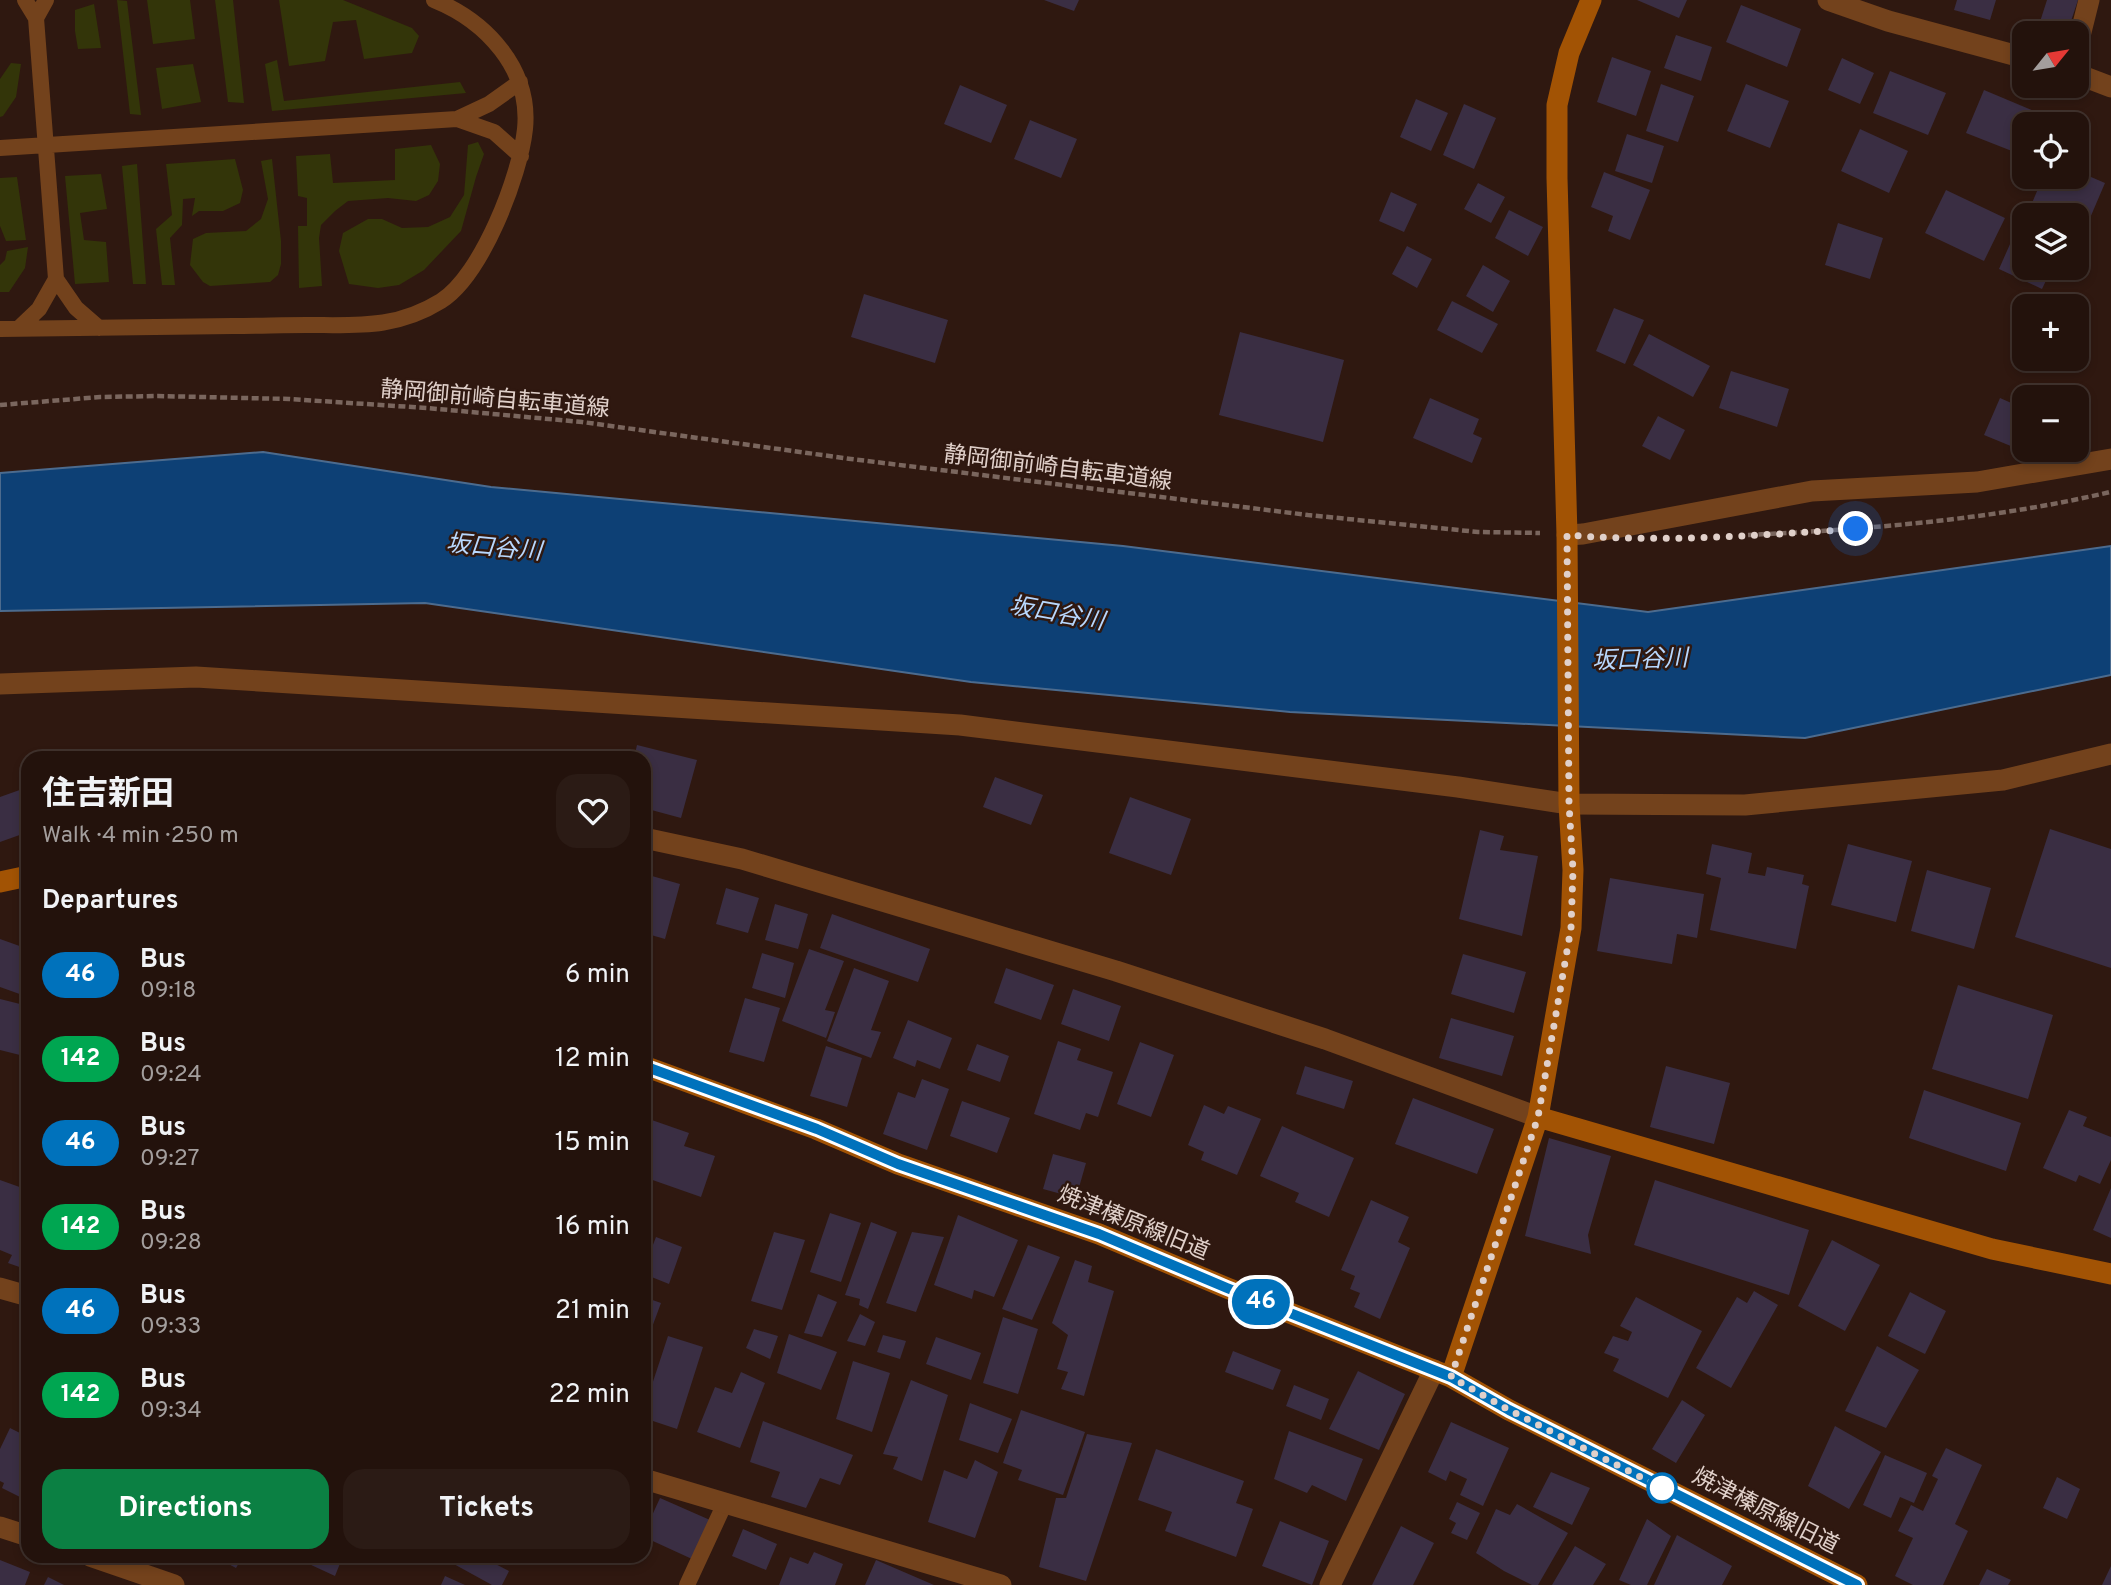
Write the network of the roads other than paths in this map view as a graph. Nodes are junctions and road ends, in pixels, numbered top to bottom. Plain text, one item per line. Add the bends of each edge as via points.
1 (25, 0) edge
2 (46, 0) edge
3 (434, 0) edge
4 (1591, 0) edge
5 (1828, 0) edge
6 (2089, 0) edge
7 (36, 18) junction
8 (2084, 21) edge
9 (2012, 54) edge
10 (2090, 79) edge
11 (520, 82) junction
12 (2111, 87) edge
13 (457, 119) junction
14 (44, 145) junction
15 (0, 148) edge
16 (520, 156) junction
17 (56, 279) junction
18 (99, 328) junction
19 (0, 329) edge
20 (18, 329) junction
21 (2111, 459) edge
22 (1567, 543) junction
23 (0, 684) edge
24 (2111, 754) edge
25 (1569, 804) junction
26 (651, 840) edge
27 (21, 878) edge
28 (0, 882) edge
29 (651, 1069) edge
30 (1538, 1117) junction
31 (2111, 1274) edge
32 (0, 1288) edge
33 (21, 1294) edge
34 (1443, 1374) junction
35 (651, 1481) edge
36 (725, 1503) junction
37 (0, 1527) edge
38 (21, 1534) edge
39 (110, 1563) edge
40 (174, 1585) edge
41 (687, 1585) edge
42 (1000, 1585) edge
43 (1330, 1585) edge
44 (1857, 1585) edge

1 - 7 lane
2 - 7 lane
3 - 11 lane via 455,9 492,38
4 - 22 street via 1569,52 1557,105
5 - 9 street
6 - 8 street
7 - 14 lane
10 - 12 street
11 - 13 lane
11 - 16 lane via 525,128
13 - 14 lane
13 - 16 lane via 494,132
14 - 15 lane
14 - 17 lane
16 - 18 lane via 491,234 472,269 444,299 403,319 365,326
17 - 18 lane via 76,308
17 - 20 lane via 39,309
18 - 20 lane
19 - 20 lane
21 - 22 street via 1977,482 1812,491 1583,534
22 - 25 street
23 - 25 street via 196,677 960,725
24 - 25 street via 2003,780 1759,804
25 - 30 street via 1571,928
26 - 30 street via 742,859 1116,971 1325,1039
27 - 28 street
29 - 34 street, 焼津榛原線旧道 via 898,1164 1099,1234
30 - 31 street via 1992,1249
30 - 34 street
32 - 33 street
34 - 43 street
34 - 44 street, 焼津榛原線旧道
35 - 36 street
36 - 41 lane
36 - 42 street
37 - 38 street
39 - 40 street

